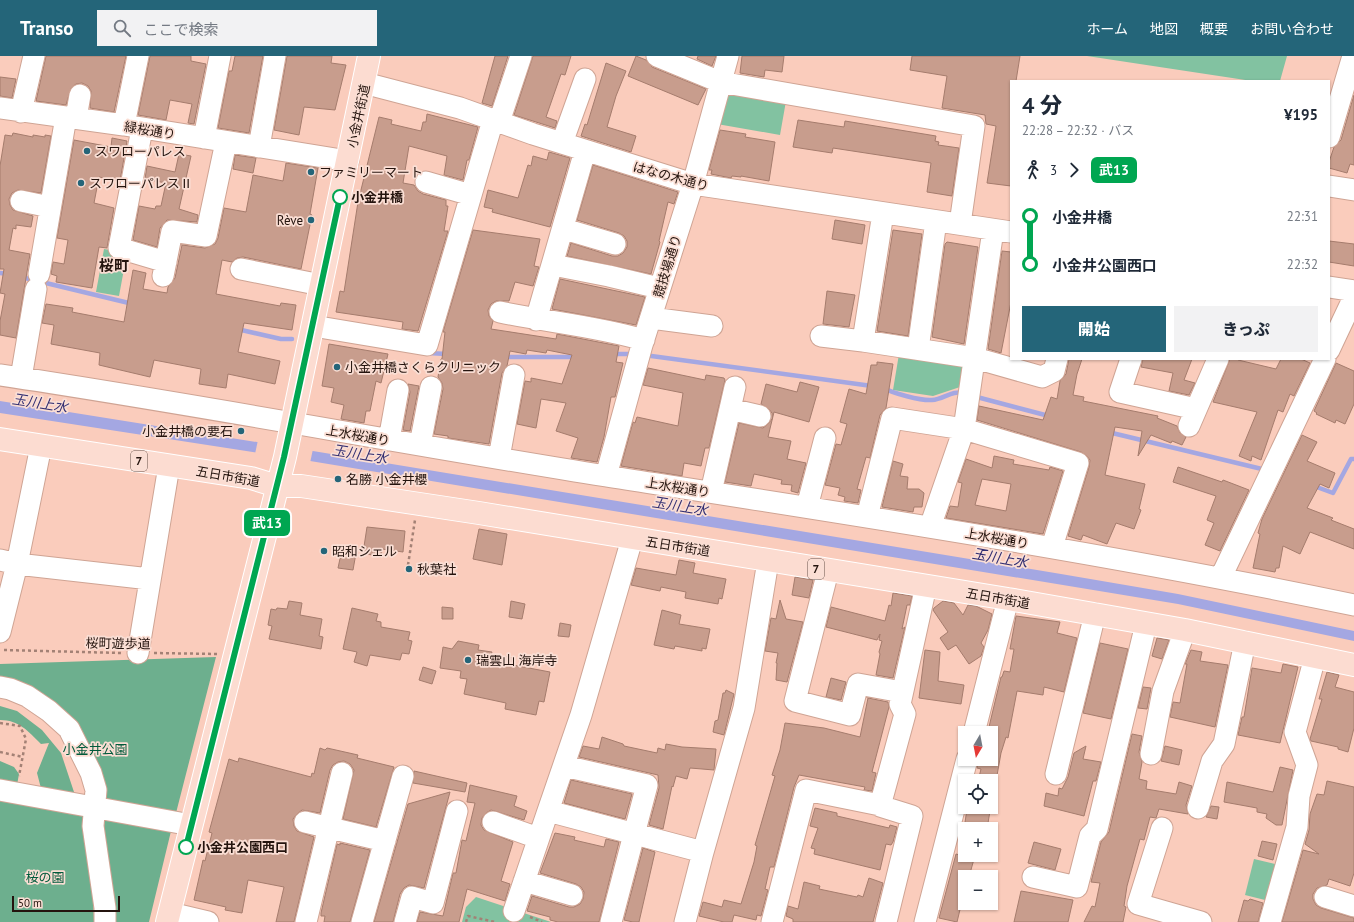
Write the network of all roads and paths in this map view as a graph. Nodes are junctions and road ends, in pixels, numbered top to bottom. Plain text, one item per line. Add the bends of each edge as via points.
1 (34, 56) edge
2 (138, 56) edge
3 (220, 56) edge
4 (275, 56) edge
5 (370, 56) edge
6 (521, 56) edge
7 (657, 56) edge
8 (728, 56) edge
9 (1351, 68) edge
10 (584, 79) dead end
11 (720, 82) junction
12 (364, 83) junction
13 (80, 95) dead end
14 (0, 108) edge
15 (21, 112) junction
16 (71, 117) junction
17 (496, 121) junction
18 (133, 127) junction
19 (1330, 134) edge
20 (204, 138) junction
21 (226, 142) junction
22 (562, 143) junction
23 (259, 147) junction
24 (585, 151) junction
25 (348, 161) junction
26 (426, 182) dead end
27 (692, 184) junction
28 (1330, 186) edge
29 (1354, 190) edge
30 (472, 195) junction
31 (21, 201) dead end
32 (50, 206) junction
33 (883, 213) junction
34 (936, 221) junction
35 (960, 224) junction
36 (564, 229) junction
37 (1002, 231) edge
38 (615, 244) dead end
39 (553, 265) junction
40 (241, 269) dead end
41 (322, 285) junction
42 (1330, 287) edge
43 (659, 288) junction
44 (1354, 291) edge
45 (1354, 298) edge
46 (500, 312) dead end
47 (651, 318) junction
48 (536, 320) junction
49 (313, 326) junction
50 (712, 326) dead end
51 (821, 336) dead end
52 (863, 341) junction
53 (1330, 348) edge
54 (641, 349) junction
55 (918, 349) junction
56 (975, 358) junction
57 (1057, 360) edge
58 (1131, 360) edge
59 (1218, 360) edge
60 (1325, 360) edge
61 (514, 374) dead end
62 (0, 375) edge
63 (21, 378) junction
64 (431, 387) dead end
65 (735, 387) dead end
66 (398, 390) dead end
67 (730, 409) junction
68 (760, 416) dead end
69 (292, 423) junction
70 (964, 429) junction
71 (825, 438) dead end
72 (0, 439) edge
73 (389, 440) junction
74 (420, 445) junction
75 (41, 446) junction
76 (499, 458) junction
77 (169, 466) junction
78 (606, 476) junction
79 (277, 486) junction
80 (711, 492) junction
81 (417, 504) junction
82 (807, 507) junction
83 (867, 516) junction
84 (930, 527) junction
85 (632, 539) junction
86 (1052, 547) junction
87 (768, 561) junction
88 (8, 562) edge
89 (408, 565) dead end
90 (828, 571) junction
91 (1221, 577) junction
92 (150, 579) junction
93 (926, 586) junction
94 (1008, 599) junction
95 (1354, 605) edge
96 (1095, 614) junction
97 (1146, 624) junction
98 (0, 627) edge
99 (1184, 630) junction
100 (1245, 642) junction
101 (0, 649) edge
102 (138, 653) junction
103 (235, 653) junction
104 (1315, 657) junction
105 (1354, 665) edge
106 (0, 687) edge
107 (902, 692) junction
108 (0, 723) edge
109 (976, 726) edge
110 (0, 752) edge
111 (1151, 754) dead end
112 (23, 757) junction
113 (564, 766) junction
114 (965, 766) edge
115 (342, 773) dead end
116 (1056, 774) dead end
117 (403, 776) dead end
118 (8, 791) edge
119 (880, 805) junction
120 (94, 808) junction
121 (1198, 808) dead end
122 (457, 811) dead end
123 (548, 811) junction
124 (305, 822) dead end
125 (493, 822) dead end
126 (191, 825) junction
127 (329, 827) junction
128 (1162, 828) dead end
129 (634, 834) junction
130 (538, 838) junction
131 (385, 841) junction
132 (703, 852) junction
133 (1033, 877) dead end
134 (524, 881) junction
135 (572, 895) dead end
136 (1325, 897) dead end
137 (1354, 906) edge
138 (514, 911) dead end
139 (168, 918) edge
140 (105, 922) edge
141 (208, 922) edge
142 (306, 922) edge
143 (362, 922) edge
144 (405, 922) edge
145 (466, 922) edge
146 (495, 922) edge
147 (611, 922) edge
148 (685, 922) edge
149 (772, 922) edge
150 (886, 922) edge
151 (925, 922) edge
152 (1201, 922) edge
153 (1270, 922) edge

1 - 15 street
2 - 18 street
3 - 20 street
4 - 23 street
5 - 12 main road, 小金井街道
6 - 17 street
7 - 11 street
8 - 11 street, 競技場通り
9 - 19 street
10 - 22 street
11 - 27 street, 競技場通り
11 - 35 street via 974,126
12 - 17 street, はなの木通り via 460,108
12 - 25 main road, 小金井街道
13 - 16 street
14 - 15 street, 緑桜通り
15 - 16 street, 緑桜通り
16 - 18 street, 緑桜通り
16 - 32 street
17 - 22 street, はなの木通り
17 - 30 street
18 - 20 street, 緑桜通り
18 - 21 street via 119,248 164,269 172,231 206,236
20 - 21 street, 緑桜通り
21 - 23 street, 緑桜通り
22 - 24 street, はなの木通り
23 - 25 street, 緑桜通り
24 - 27 street, はなの木通り
24 - 36 street
25 - 41 main road, 小金井街道
26 - 30 street
27 - 33 street, はなの木通り
27 - 43 street, 競技場通り
28 - 29 street
30 - 49 street via 427,345
31 - 32 street
32 - 63 street
33 - 34 street, はなの木通り
33 - 52 street
34 - 35 street, はなの木通り
34 - 55 street
35 - 37 street, はなの木通り
36 - 38 street
36 - 39 street
37 - 56 street
39 - 43 street
39 - 48 street
40 - 41 street
41 - 49 main road, 小金井街道
42 - 44 street
43 - 47 street, 競技場通り
45 - 53 street
46 - 48 street
47 - 50 street
47 - 54 street, 競技場通り
48 - 54 street via 611,331
49 - 69 main road, 小金井街道
51 - 52 street
52 - 55 street
54 - 78 street, 競技場通り
55 - 56 street
56 - 57 street via 1042,377 1054,371
56 - 70 street
58 - 59 street via 1120,392 1193,418
60 - 91 street
61 - 76 street
62 - 63 street, 上水桜通り
63 - 69 street, 上水桜通り
64 - 74 street
65 - 67 street
66 - 73 street
67 - 68 street
67 - 80 street
69 - 73 street, 上水桜通り
69 - 79 main road, 小金井街道
70 - 83 street via 892,418
70 - 84 street
70 - 86 street via 1078,463
71 - 82 street
72 - 75 main road, 五日市街道 / 7
73 - 74 street, 上水桜通り
74 - 76 street, 上水桜通り
75 - 77 main road, 五日市街道 / 7
75 - 88 street
76 - 78 street, 上水桜通り
77 - 79 main road, 五日市街道 / 7 via 251,478
77 - 92 street
78 - 80 street, 上水桜通り
79 - 81 main road, 五日市街道 / 7 via 301,486
79 - 103 main road, 小金井街道
80 - 82 street, 上水桜通り
81 - 85 main road, 五日市街道 / 7
81 - 89 path
82 - 83 street, 上水桜通り
83 - 84 street, 上水桜通り
84 - 86 street, 上水桜通り
85 - 87 main road, 五日市街道 / 7
85 - 113 street
86 - 91 street, 上水桜通り
87 - 90 main road, 五日市街道 / 7
87 - 132 street via 744,708
88 - 92 street
88 - 98 street
90 - 93 main road, 五日市街道 / 7
90 - 107 street via 795,701 850,715 858,684
91 - 95 street, 上水桜通り
92 - 102 street
93 - 94 main road, 五日市街道 / 7
93 - 107 street
94 - 96 main road, 五日市街道 / 7
94 - 109 street
96 - 97 main road, 五日市街道 / 7
96 - 116 street
97 - 99 main road, 五日市街道 / 7
97 - 133 street via 1097,829 1090,836 1077,887
99 - 100 main road, 五日市街道 / 7
99 - 111 street via 1163,692
100 - 104 main road, 五日市街道 / 7
100 - 121 street via 1224,744 1212,761
101 - 102 path, 桜町遊歩道
102 - 103 path, 桜町遊歩道
103 - 126 main road, 小金井街道
104 - 105 main road, 五日市街道 / 7
104 - 153 street via 1295,732 1306,765 1298,796 1297,827
106 - 120 street via 27,696 69,728 91,773 96,790
107 - 119 street via 900,704 905,714
108 - 112 path via 20,726 26,738
110 - 112 path
112 - 118 path
113 - 123 street
113 - 129 street via 647,785
114 - 151 street
115 - 127 street
117 - 131 street
118 - 120 street
119 - 149 street via 806,790
119 - 150 street via 912,816
120 - 126 street
120 - 140 street via 93,826
122 - 144 street via 433,903 412,897
123 - 129 street
123 - 130 street
124 - 127 street
125 - 130 street
126 - 139 main road, 小金井街道
127 - 131 street
127 - 142 street
128 - 152 street via 1138,904
129 - 132 street
129 - 147 street
130 - 134 street
131 - 143 street
132 - 148 street
134 - 135 street
134 - 138 street
136 - 137 street
139 - 141 street
145 - 146 path via 468,916

